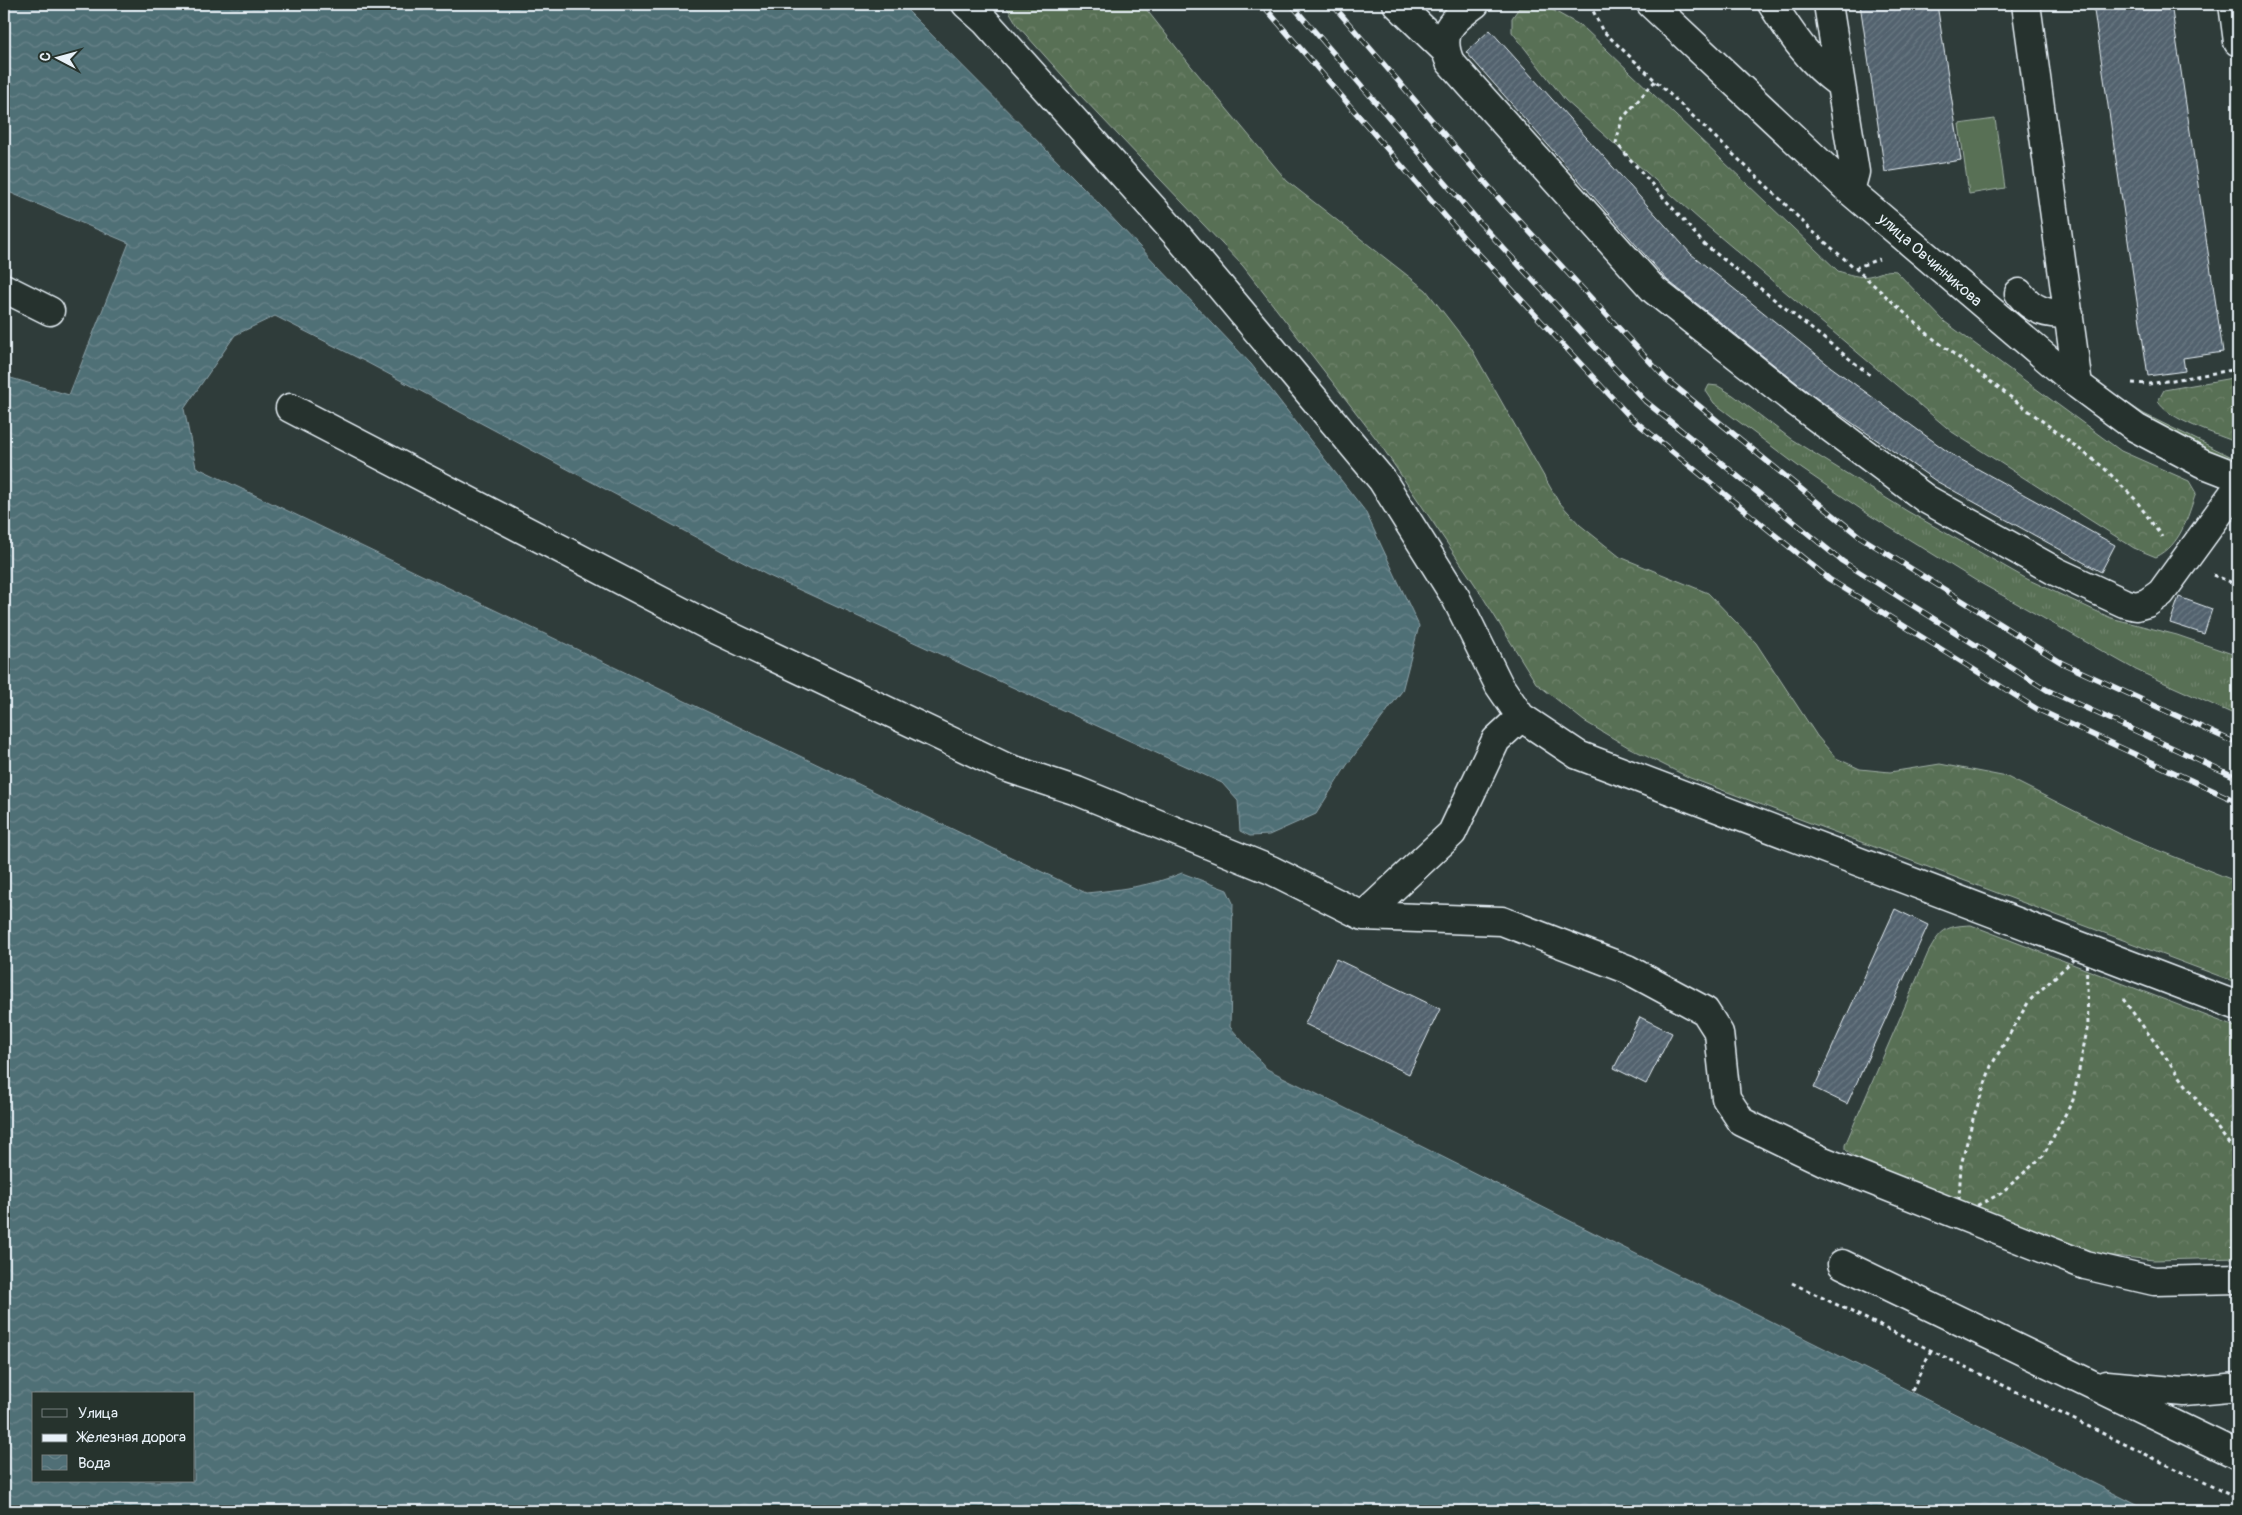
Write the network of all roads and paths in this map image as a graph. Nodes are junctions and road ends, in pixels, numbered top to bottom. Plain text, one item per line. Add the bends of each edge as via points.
1 (966, 4) edge
2 (1397, 4) edge
3 (1475, 4) edge
4 (1590, 4) edge
5 (1651, 4) edge
6 (1772, 4) edge
7 (1828, 4) edge
8 (2026, 4) edge
9 (2233, 4) edge
10 (2238, 42) edge
11 (1445, 50) junction
12 (1655, 81) junction
13 (1840, 84) junction
14 (1850, 191) junction
15 (1913, 246) junction
16 (1855, 268) junction
17 (4, 288) edge
18 (2019, 293) dead end
19 (50, 311) dead end
20 (2070, 314) junction
21 (2238, 369) edge
22 (1870, 375) dead end
23 (2129, 382) dead end
24 (2078, 385) junction
25 (290, 408) dead end
26 (2238, 477) edge
27 (2238, 487) edge
28 (2182, 563) junction
29 (1521, 718) junction
30 (1363, 916) junction
31 (2089, 952) junction
32 (2122, 996) dead end
33 (2238, 1006) edge
34 (2238, 1156) edge
35 (1958, 1215) junction
36 (1842, 1264) dead end
37 (2238, 1279) edge
38 (1792, 1283) dead end
39 (1931, 1350) junction
40 (2090, 1384) junction
41 (2238, 1387) edge
42 (1912, 1390) dead end
43 (2238, 1455) edge
44 (2238, 1498) edge

1 - 29 street via 985,21 1177,235 1382,480 1456,598 1499,685
2 - 11 street
3 - 11 street via 1450,24
4 - 12 path via 1602,30
5 - 14 street, улица Овчинникова
6 - 13 street via 1796,43
7 - 13 street
8 - 20 street
9 - 10 street
11 - 28 street via 1450,62 1654,290 1926,499 2056,572 2124,603 2136,606 2147,603 2160,593
12 - 16 path
12 - 22 path via 1622,119 1616,143 1704,244
13 - 14 street via 1855,172
14 - 15 street, улица Овчинникова
15 - 16 path
15 - 24 street, улица Овчинникова
16 - 28 path via 1930,336 2103,467 2135,499
17 - 19 street
18 - 20 street via 2028,305 2040,312
20 - 24 street
21 - 23 path via 2148,384
24 - 26 street, улица Овчинникова via 2136,428
25 - 30 street via 713,628 1005,767 1078,790 1271,870
27 - 28 street
29 - 30 street via 1496,740 1452,834
29 - 31 street via 1578,755
30 - 35 street via 1502,921 1627,969 1705,1010 1719,1033 1726,1098 1742,1122 1823,1161
31 - 33 street
31 - 35 path via 2029,1001 1991,1066 1972,1120 1961,1165
31 - 35 path via 2088,1025 2073,1100 2043,1156 2000,1194
32 - 34 path
35 - 37 street via 2085,1265 2154,1281
36 - 40 street
38 - 39 path
39 - 42 path
39 - 44 path
40 - 41 street via 2184,1392
40 - 43 street

